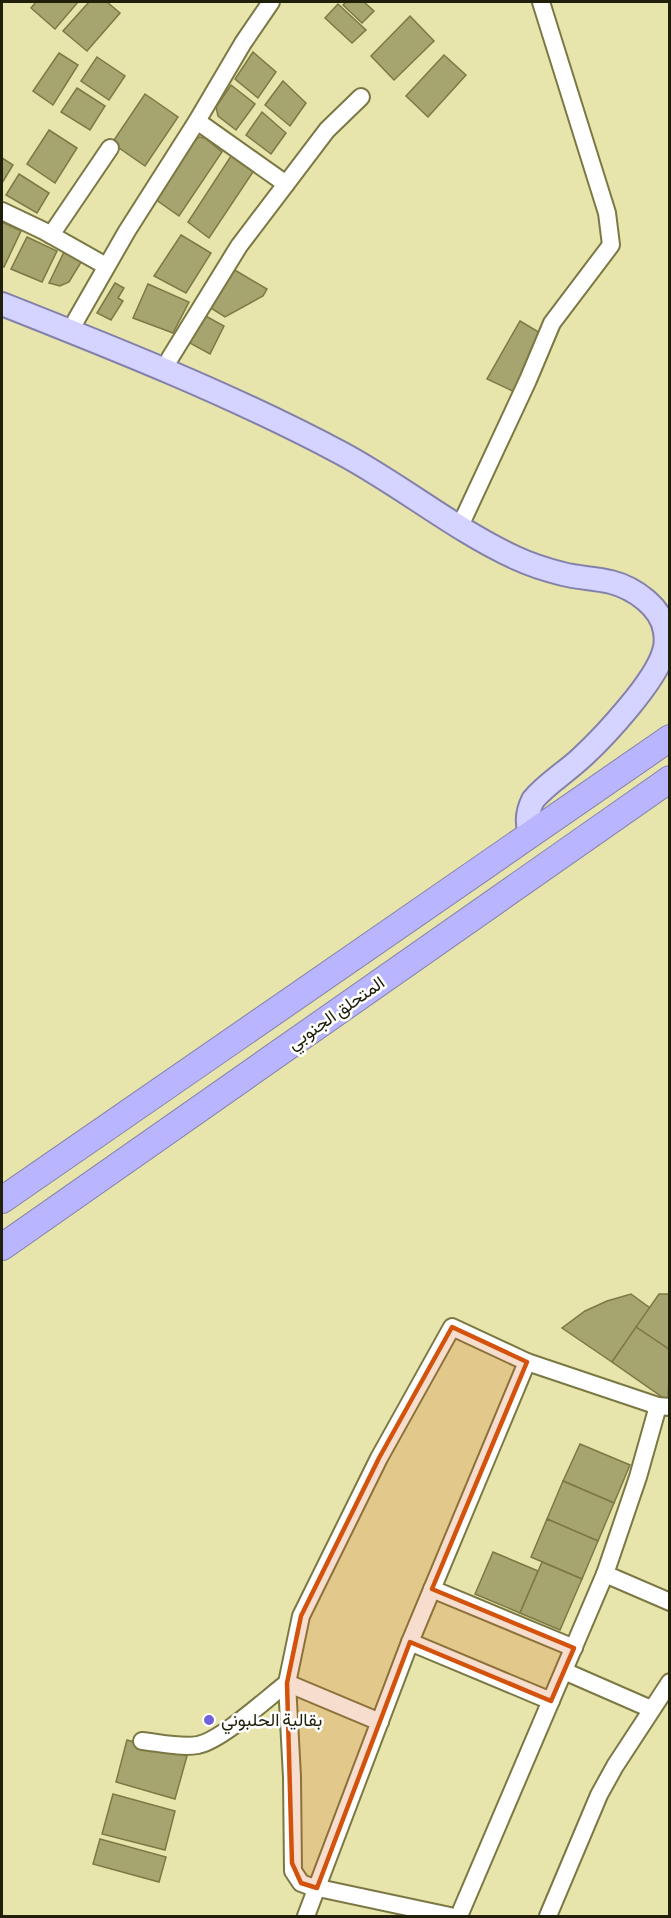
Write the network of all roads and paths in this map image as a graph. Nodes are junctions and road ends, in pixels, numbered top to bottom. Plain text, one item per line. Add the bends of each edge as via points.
1 (271, 2) edge
2 (541, 2) edge
3 (361, 97) dead end
4 (197, 121) junction
5 (110, 148) dead end
6 (286, 184) junction
7 (2, 211) edge
8 (51, 235) junction
9 (106, 266) junction
10 (2, 290) edge
11 (2, 303) edge
12 (76, 320) junction
13 (170, 358) junction
14 (463, 520) junction
15 (669, 738) edge
16 (669, 779) edge
17 (530, 834) junction
18 (2, 1200) edge
19 (2, 1247) edge
20 (527, 1362) junction
21 (663, 1406) edge
22 (605, 1574) junction
23 (432, 1589) junction
24 (669, 1602) edge
25 (410, 1642) junction
26 (574, 1648) junction
27 (564, 1671) junction
28 (669, 1682) edge
29 (287, 1683) junction
30 (551, 1701) junction
31 (651, 1709) junction
32 (380, 1722) junction
33 (142, 1741) dead end
34 (317, 1888) junction
35 (306, 1917) edge
36 (450, 1917) edge
37 (459, 1917) edge
38 (548, 1917) edge

1 - 4 street
2 - 14 street via 607,213 611,245 552,323
3 - 6 street via 327,130
4 - 6 street
4 - 9 street
5 - 8 street
6 - 13 street via 239,246
7 - 8 street
8 - 9 street
9 - 12 street
10 - 12 main road
11 - 14 main road via 307,436
12 - 13 main road
13 - 14 main road via 323,431 386,466
14 - 17 main road via 499,549 540,567 628,589 651,606 664,627 664,652 640,691 603,736 533,800 527,820
15 - 17 highway, المتحلق الجنوبي
16 - 19 highway, المتحلق الجنوبي
17 - 18 highway, المتحلق الجنوبي
20 - 21 street
20 - 23 street
20 - 29 street via 452,1327 379,1458 301,1616
21 - 22 street
22 - 24 street
22 - 26 street
23 - 25 street
23 - 26 street
25 - 30 street
25 - 32 street
26 - 27 street
27 - 30 street
27 - 31 street
28 - 31 street
29 - 32 street
29 - 33 street via 219,1736 204,1743 186,1746
29 - 34 street via 293,1871 301,1883
30 - 37 street
31 - 38 street via 599,1795
32 - 34 street
34 - 35 street
34 - 36 street

